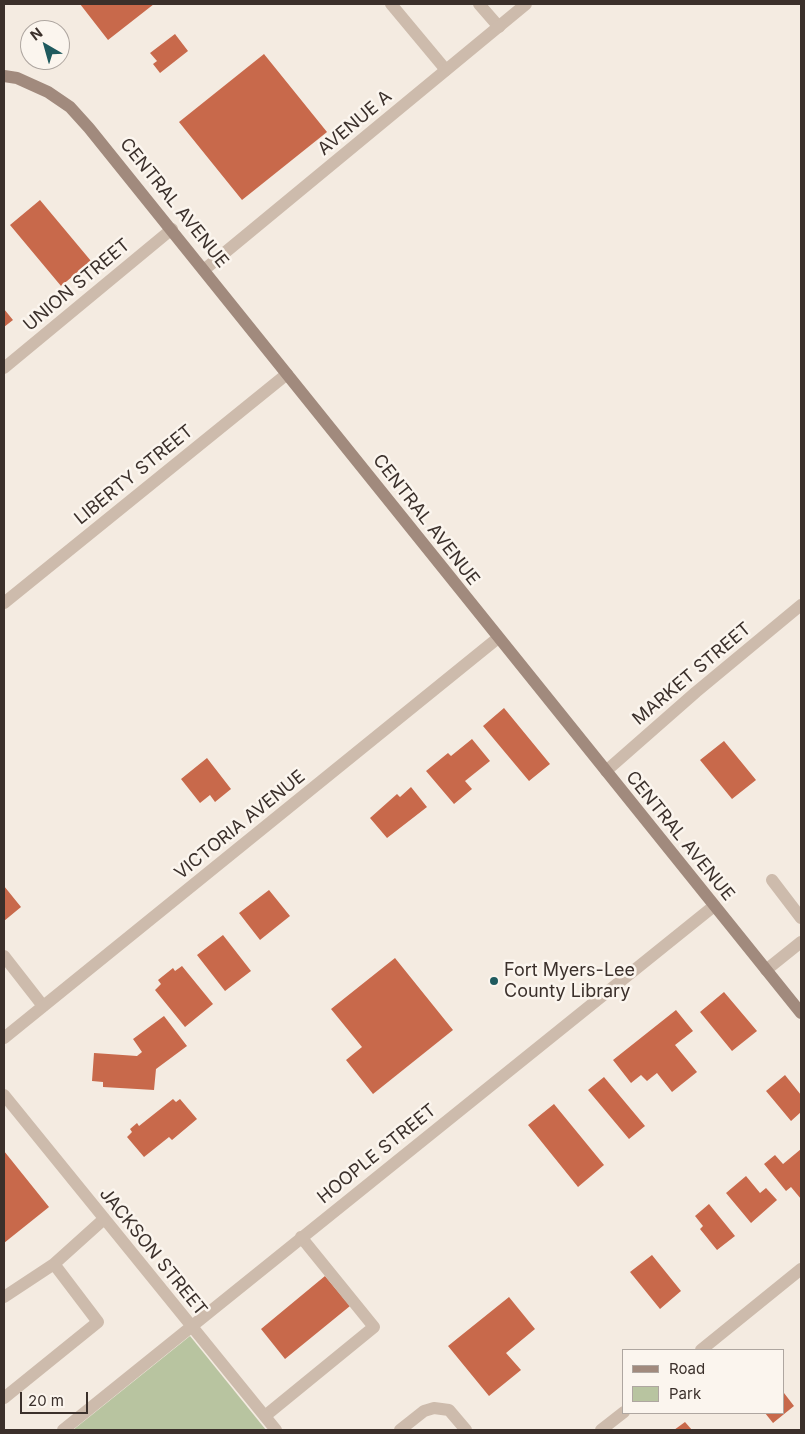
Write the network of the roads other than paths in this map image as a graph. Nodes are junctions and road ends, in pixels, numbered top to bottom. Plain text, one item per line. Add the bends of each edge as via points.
1 (391, 4) edge
2 (479, 4) edge
3 (526, 4) edge
4 (499, 27) junction
5 (446, 70) junction
6 (4, 76) edge
7 (172, 229) junction
8 (205, 270) junction
9 (4, 368) edge
10 (287, 374) junction
11 (4, 602) edge
12 (801, 605) edge
13 (498, 638) junction
14 (606, 771) junction
15 (772, 880) dead end
16 (714, 906) junction
17 (801, 918) edge
18 (801, 942) edge
19 (4, 956) edge
20 (766, 970) junction
21 (43, 1006) junction
22 (801, 1013) edge
23 (4, 1038) edge
24 (4, 1095) edge
25 (104, 1219) junction
26 (301, 1237) junction
27 (54, 1264) junction
28 (801, 1269) edge
29 (4, 1297) edge
30 (191, 1327) junction
31 (702, 1349) edge
32 (4, 1398) edge
33 (622, 1414) edge
34 (266, 1416) junction
35 (63, 1430) edge
36 (276, 1430) edge
37 (400, 1430) edge
38 (466, 1430) edge
39 (601, 1430) edge

1 - 5 street
2 - 4 street
3 - 4 street, AVENUE A
4 - 5 street, AVENUE A
5 - 8 street, AVENUE A
6 - 7 street, CENTRAL AVENUE via 17,78 48,92 70,107
7 - 8 street, CENTRAL AVENUE
7 - 9 street, UNION STREET
8 - 10 street, CENTRAL AVENUE
10 - 11 street, LIBERTY STREET
10 - 13 street, CENTRAL AVENUE
12 - 14 street, MARKET STREET
13 - 14 street, CENTRAL AVENUE
13 - 21 street, VICTORIA AVENUE
14 - 16 street, CENTRAL AVENUE
15 - 17 street
16 - 20 street, CENTRAL AVENUE
16 - 26 street, HOOPLE STREET
18 - 20 street
19 - 21 street
20 - 22 street, CENTRAL AVENUE
21 - 23 street, VICTORIA AVENUE
24 - 25 street, JACKSON STREET
25 - 27 street
25 - 30 street, JACKSON STREET
26 - 30 street, HOOPLE STREET
26 - 34 street via 374,1328
27 - 29 street
27 - 32 street via 98,1322
28 - 31 street
30 - 34 street, JACKSON STREET
30 - 35 street, HOOPLE STREET
33 - 39 street
34 - 36 street, JACKSON STREET
37 - 38 street via 424,1411 434,1408 448,1410

